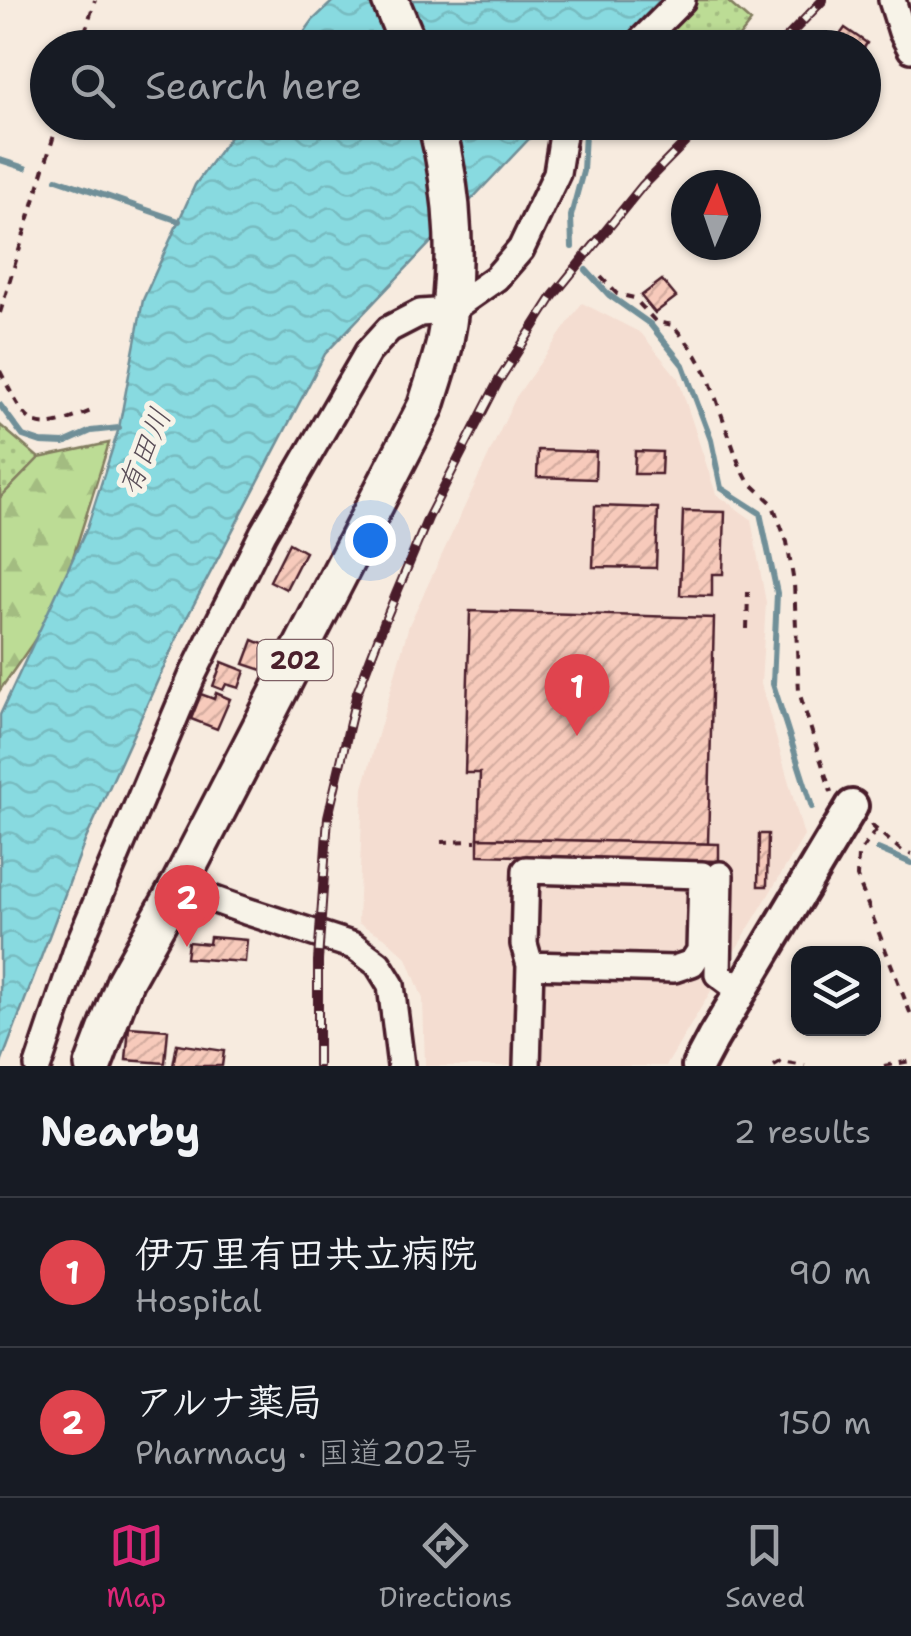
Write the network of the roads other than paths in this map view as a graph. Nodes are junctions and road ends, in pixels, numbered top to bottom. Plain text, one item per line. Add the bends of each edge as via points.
1 (390, 0) edge
2 (682, 0) edge
3 (892, 0) edge
4 (402, 30) edge
5 (652, 30) edge
6 (911, 49) edge
7 (440, 140) edge
8 (562, 140) edge
9 (449, 311) junction
10 (852, 806) road end
11 (720, 875) dead end
12 (179, 884) junction
13 (530, 966) junction
14 (741, 991) junction
15 (38, 1066) edge
16 (94, 1066) edge
17 (401, 1066) edge
18 (527, 1066) edge
19 (698, 1066) edge

1 - 4 highway
2 - 5 street
3 - 6 street
7 - 9 highway, 202 via 453,242
8 - 9 street via 558,173 522,248 496,278
9 - 12 highway, 202 via 426,406
9 - 15 street via 420,313 389,329 368,352 263,533 124,836
10 - 14 main road
11 - 14 street via 718,974
12 - 16 highway, 202 via 124,981
12 - 17 street via 354,946 378,964 391,984
13 - 13 street via 524,944 526,870 702,874 700,951 692,963 674,969
13 - 18 street
14 - 19 main road

